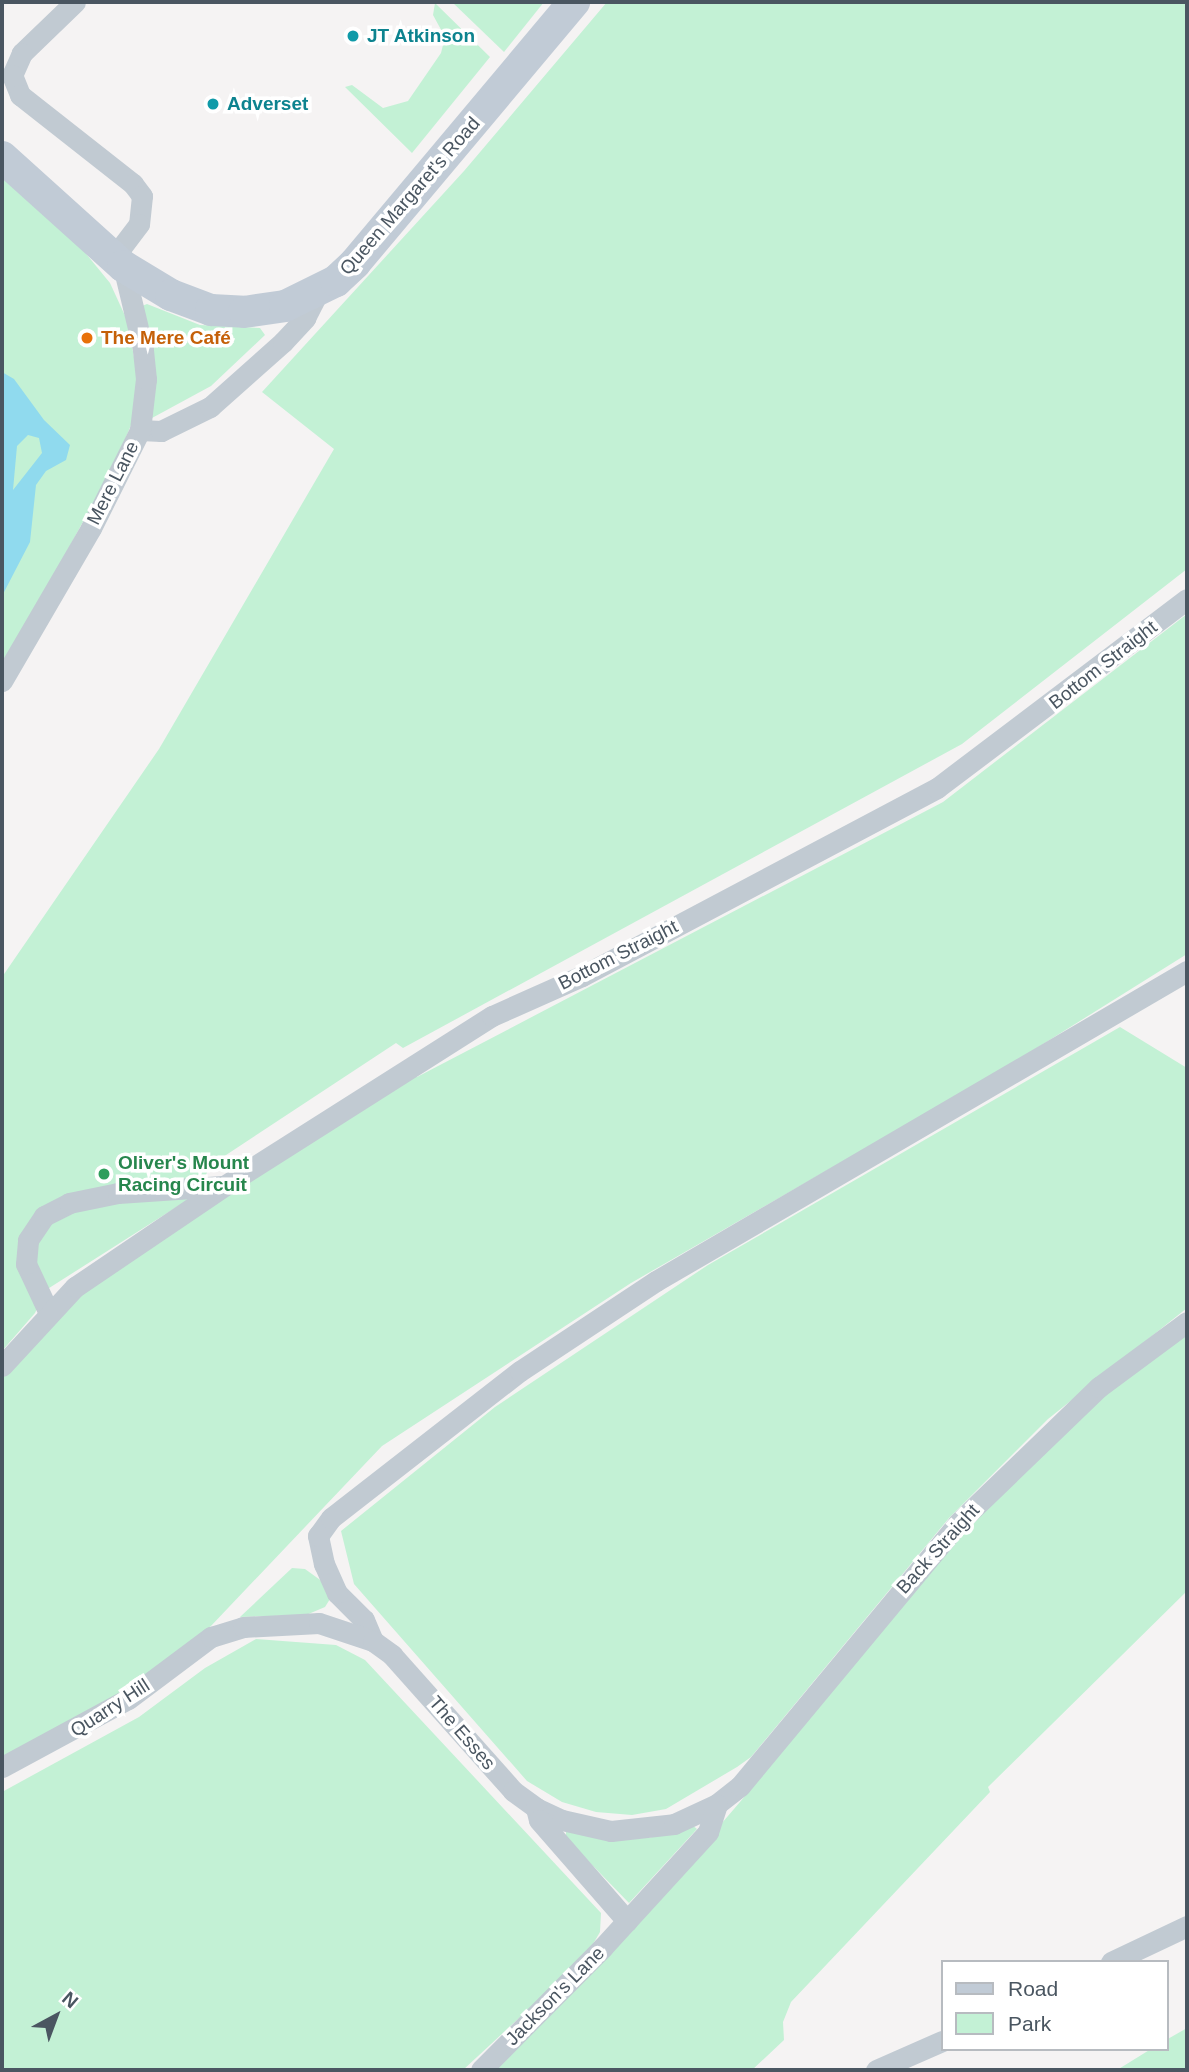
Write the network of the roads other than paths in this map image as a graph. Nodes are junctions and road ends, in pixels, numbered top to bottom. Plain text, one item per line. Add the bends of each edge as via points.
1 (75, 2) edge
2 (574, 2) edge
3 (2, 157) edge
4 (119, 261) junction
5 (318, 293) junction
6 (140, 430) junction
7 (1187, 599) edge
8 (2, 681) edge
9 (1187, 971) edge
10 (224, 1186) junction
11 (49, 1313) junction
12 (1187, 1322) edge
13 (2, 1366) edge
14 (337, 1593) junction
15 (319, 1623) junction
16 (211, 1637) joint
17 (373, 1641) junction
18 (2, 1767) edge
19 (717, 1804) junction
20 (536, 1808) junction
21 (627, 1921) junction
22 (1187, 1926) edge
23 (1115, 1960) edge
24 (940, 2042) edge
25 (481, 2070) edge
26 (876, 2070) edge

1 - 4 street via 22,53 12,75 20,95 132,184 142,197 139,224
2 - 5 main road, Queen Margaret's Road via 355,263
3 - 4 main road, Queen Margaret's Road
4 - 5 main road, Queen Margaret's Road via 171,295 211,310 244,312 285,306
4 - 6 street, Mere Lane via 144,349
5 - 6 street via 305,318 283,342 210,407 161,431
6 - 8 street, Mere Lane via 91,528
7 - 10 street, Bottom Straight via 937,788 582,976 492,1016
9 - 14 street via 656,1282 520,1371 320,1530 318,1544
10 - 11 street, Bottom Straight via 105,1263
10 - 11 street via 118,1193 69,1203 44,1216 28,1240 26,1264
11 - 13 street, Bottom Straight
12 - 19 street, Back Straight via 1099,1387 958,1523 762,1763
14 - 15 street via 333,1610
14 - 17 street via 364,1620
15 - 16 street, The Esses via 268,1623
15 - 17 street, The Esses
16 - 18 street, Quarry Hill via 128,1699 69,1735
17 - 20 street, The Esses via 393,1655 513,1791
19 - 20 street, The Esses via 674,1824 633,1832 587,1827
19 - 21 street, Jackson's Lane via 708,1832
20 - 21 street via 539,1820
21 - 25 street, Jackson's Lane
22 - 23 street
24 - 26 street

